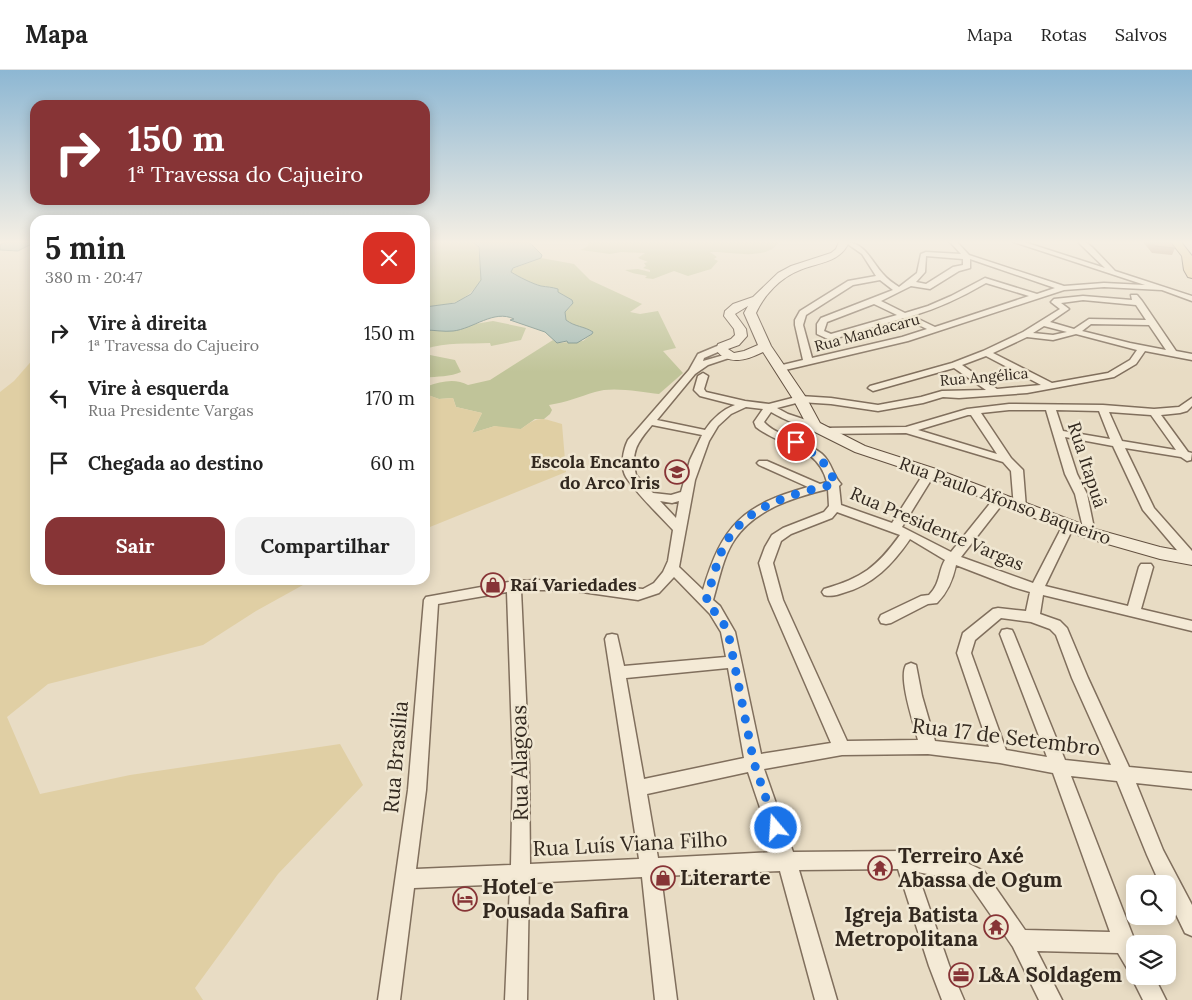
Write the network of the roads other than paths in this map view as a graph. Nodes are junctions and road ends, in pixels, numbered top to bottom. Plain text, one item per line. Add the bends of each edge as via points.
1 (772, 285) edge
2 (847, 285) edge
3 (892, 285) edge
4 (905, 285) edge
5 (976, 285) edge
6 (1002, 285) edge
7 (1055, 285) edge
8 (1086, 285) edge
9 (1100, 285) edge
10 (1155, 285) edge
11 (1117, 286) junction
12 (1063, 288) junction
13 (1163, 288) junction
14 (898, 290) junction
15 (1177, 294) junction
16 (1036, 296) junction
17 (757, 299) junction
18 (1190, 299) edge
19 (1137, 300) junction
20 (874, 301) junction
21 (1192, 306) edge
22 (731, 310) junction
23 (750, 313) junction
24 (906, 316) junction
25 (1042, 323) junction
26 (1152, 323) junction
27 (933, 329) junction
28 (1078, 332) junction
29 (1026, 334) junction
30 (765, 346) junction
31 (1142, 348) junction
32 (726, 352) junction
33 (1172, 352) junction
34 (986, 353) junction
35 (1192, 357) edge
36 (808, 362) junction
37 (955, 365) junction
38 (781, 368) junction
39 (703, 376) dead end
40 (1052, 386) junction
41 (873, 388) dead end
42 (994, 392) junction
43 (800, 399) junction
44 (1192, 401) edge
45 (744, 404) junction
46 (769, 406) junction
47 (1050, 407) junction
48 (1104, 408) junction
49 (974, 411) junction
50 (1154, 412) junction
51 (649, 421) junction
52 (818, 429) junction
53 (906, 430) junction
54 (1058, 433) junction
55 (706, 434) junction
56 (1119, 444) junction
57 (1188, 456) edge
58 (1007, 460) junction
59 (763, 462) dead end
60 (1192, 464) edge
61 (930, 472) junction
62 (835, 484) junction
63 (818, 488) junction
64 (688, 493) junction
65 (649, 496) junction
66 (1000, 499) junction
67 (836, 507) junction
68 (1020, 508) junction
69 (1068, 526) junction
70 (895, 528) junction
71 (680, 530) junction
72 (908, 533) junction
73 (1089, 534) junction
74 (954, 559) junction
75 (1192, 559) edge
76 (1146, 567) dead end
77 (672, 568) junction
78 (514, 586) junction
79 (1036, 589) junction
80 (829, 592) dead end
81 (706, 601) junction
82 (1134, 612) junction
83 (1032, 616) junction
84 (886, 619) dead end
85 (1192, 626) edge
86 (1006, 634) dead end
87 (612, 639) dead end
88 (735, 662) junction
89 (911, 669) dead end
90 (618, 673) junction
91 (928, 747) junction
92 (842, 748) junction
93 (1000, 756) junction
94 (754, 763) junction
95 (1060, 767) junction
96 (1123, 774) junction
97 (1192, 781) edge
98 (638, 788) junction
99 (904, 860) junction
100 (787, 861) junction
101 (650, 867) junction
102 (520, 874) junction
103 (406, 879) junction
104 (1192, 926) edge
105 (1020, 940) junction
106 (1124, 943) junction
107 (1126, 947) edge
108 (1147, 985) edge
109 (389, 1000) edge
110 (516, 1000) edge
111 (666, 1000) edge
112 (826, 1000) edge
113 (953, 1000) edge
114 (1051, 1000) edge
115 (1155, 1000) edge

1 - 17 street
2 - 36 street via 803,313 799,320
3 - 14 street
4 - 14 street
5 - 24 street via 954,298
6 - 16 street
7 - 12 street
8 - 12 street, Rua Mandacaru
9 - 11 street, Rua Mandacaru
10 - 13 street
11 - 13 street, Rua Mandacaru
11 - 19 street
12 - 16 street, Rua Mandacaru
13 - 15 street
14 - 20 street
15 - 18 street
15 - 19 street
16 - 27 street, Rua Mandacaru
17 - 22 street
17 - 23 street
18 - 21 street
19 - 25 street via 1066,299 1055,302 1066,309
19 - 26 street
20 - 24 street
20 - 24 street via 822,323 820,332 830,338
22 - 23 street
22 - 32 street via 728,315 742,336
23 - 30 street
24 - 27 street
25 - 28 street
25 - 29 street
26 - 28 street via 1090,321
26 - 33 street
27 - 36 street, Rua Mandacaru
28 - 29 street via 1047,337
28 - 31 street
29 - 34 street
30 - 32 street via 747,354
30 - 38 street
31 - 33 street
31 - 40 street, Rua Angélica via 1133,362 1111,375
32 - 51 street via 692,372
33 - 35 street
34 - 37 street
34 - 40 street
36 - 38 street, Rua Mandacaru
37 - 41 street
37 - 42 street
38 - 43 street
39 - 45 street, Rua Paulo Afonso Baqueiro via 699,390 703,394
40 - 42 street, Rua Angélica
42 - 43 street, Rua Angélica via 942,394 878,408
43 - 46 street, Rua Angélica
43 - 52 street
44 - 50 street via 1180,411
45 - 46 street, Rua Paulo Afonso Baqueiro
45 - 55 street via 728,411
46 - 52 street, Rua Paulo Afonso Baqueiro via 784,416
46 - 62 street, Rua Presidente Vargas via 758,422 760,425 800,445 825,463
47 - 48 street
47 - 49 street
47 - 54 street, Rua Itapuã
48 - 50 street
48 - 56 street
49 - 53 street
49 - 58 street
50 - 57 street
51 - 55 street
51 - 65 street via 632,442 627,465 631,476
52 - 53 street
52 - 61 street, Rua Paulo Afonso Baqueiro via 860,449
53 - 58 street
54 - 56 street
54 - 73 street, Rua Itapuã via 1081,494
55 - 64 street via 696,458
56 - 57 street
56 - 75 street via 1149,510
57 - 60 street
58 - 68 street via 1017,470
59 - 63 street
61 - 66 street, Rua Paulo Afonso Baqueiro
61 - 70 street
62 - 63 street
62 - 67 street, Rua Presidente Vargas
63 - 81 street via 773,503 745,518 721,552
64 - 65 street via 672,499
64 - 71 street
65 - 71 street
66 - 68 street, Rua Paulo Afonso Baqueiro
66 - 74 street
67 - 70 street, Rua Presidente Vargas
67 - 92 street via 828,515 776,538 766,563 776,600
68 - 69 street, Rua Paulo Afonso Baqueiro
69 - 73 street, Rua Paulo Afonso Baqueiro
69 - 79 street
70 - 72 street, Rua Presidente Vargas
71 - 77 street
72 - 74 street, Rua Presidente Vargas
72 - 80 street via 890,558 862,579
73 - 75 street, Rua Paulo Afonso Baqueiro
74 - 79 street, Rua Presidente Vargas
74 - 84 street via 933,599 926,599
76 - 82 street
77 - 78 street via 660,586 646,594 553,584
77 - 81 street
78 - 102 street, Rua Alagoas via 521,764
78 - 103 street, Rua Brasília via 431,600 417,790
79 - 82 street, Rua Presidente Vargas
79 - 83 street
81 - 88 street via 728,632
82 - 85 street, Rua Presidente Vargas
83 - 93 street via 998,613 968,638 964,653
83 - 96 street via 1055,626 1064,636
86 - 95 street
87 - 90 street
88 - 90 street
88 - 94 street
89 - 91 street via 914,696
90 - 98 street
91 - 92 street, Rua 17 de Setembro
91 - 93 street, Rua 17 de Setembro
92 - 94 street, Rua 17 de Setembro
93 - 95 street, Rua 17 de Setembro
94 - 98 street, Rua 17 de Setembro
94 - 100 street
95 - 96 street, Rua 17 de Setembro
95 - 106 street
96 - 97 street, Rua 17 de Setembro
96 - 104 street via 1156,855
98 - 101 street
99 - 100 street, Rua Luís Viana Filho
99 - 105 street, Rua Luís Viana Filho via 974,875
99 - 113 street
100 - 101 street, Rua Luís Viana Filho
100 - 112 street
101 - 102 street, Rua Luís Viana Filho
101 - 111 street
102 - 103 street, Rua Luís Viana Filho
102 - 110 street, Rua Alagoas
103 - 109 street, Rua Brasília
105 - 106 street
105 - 114 street
106 - 107 street
108 - 115 street

